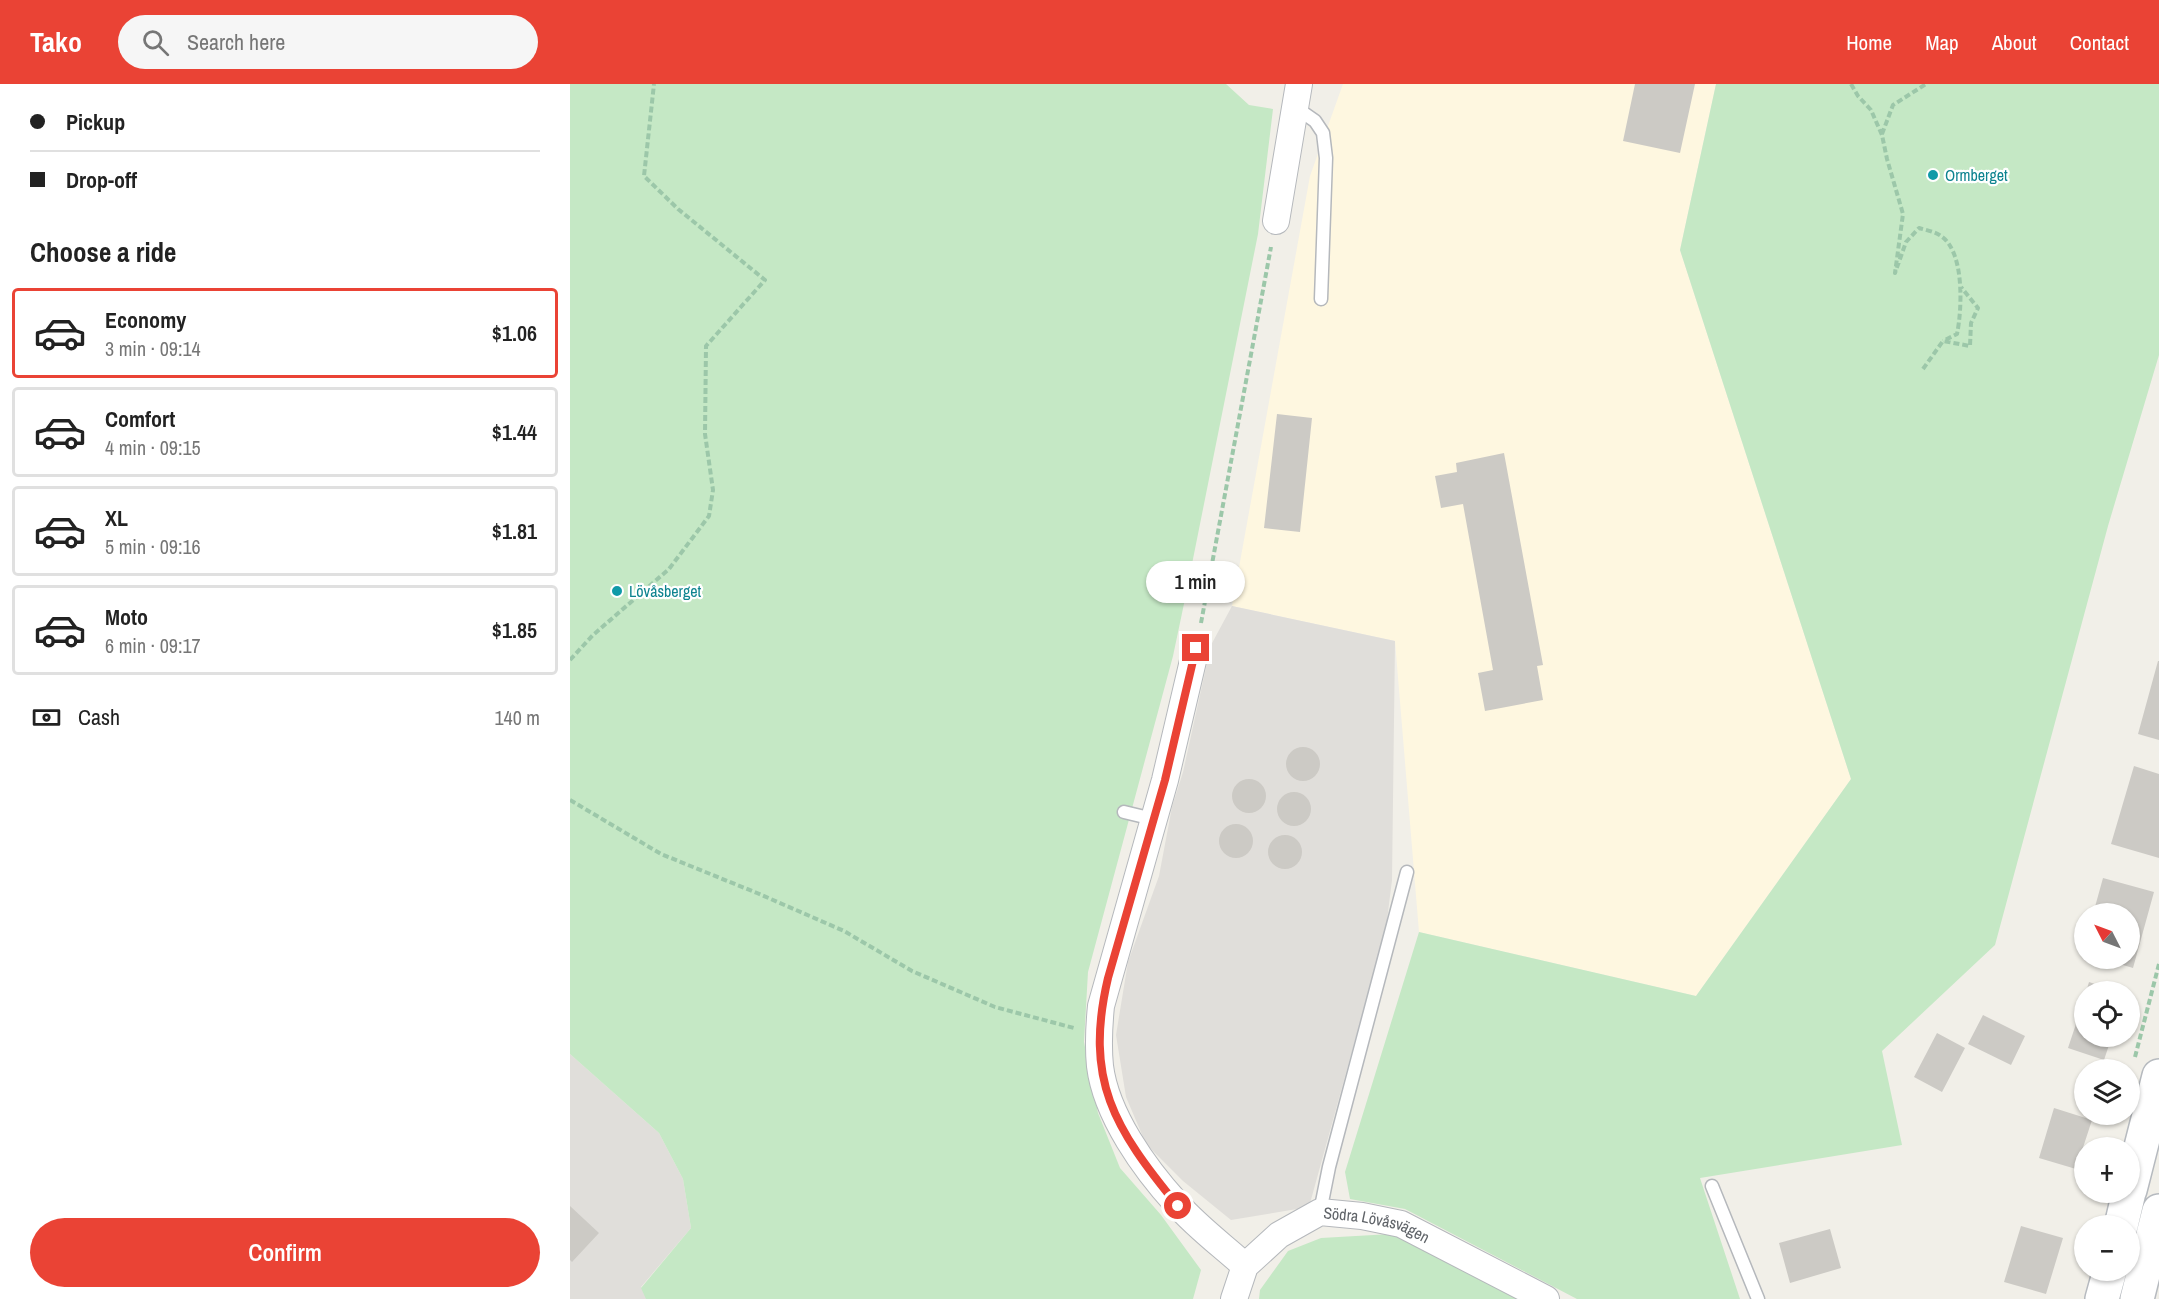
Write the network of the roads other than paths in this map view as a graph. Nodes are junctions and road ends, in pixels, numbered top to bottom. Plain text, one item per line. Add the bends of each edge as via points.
1 (1297, 95) edge
2 (1276, 221) road end
3 (1321, 299) dead end
4 (1196, 648) road end
5 (1124, 812) dead end
6 (1153, 819) junction
7 (1407, 872) dead end
8 (2146, 1071) edge
9 (2137, 1137) edge
10 (1712, 1186) dead end
11 (2159, 1211) edge
12 (1320, 1212) junction
13 (1245, 1266) junction
14 (2107, 1281) edge
15 (1234, 1299) edge
16 (1546, 1299) edge
17 (1758, 1299) edge
18 (2102, 1299) edge
19 (2137, 1299) edge

1 - 2 street
1 - 3 lane via 1323,133 1326,158
4 - 6 street via 1173,776
5 - 6 lane
6 - 13 street via 1101,1006 1100,1067 1122,1129 1158,1182 1178,1206
7 - 12 lane
8 - 9 main road
10 - 17 lane
11 - 19 main road
12 - 13 street, Södra Lövåsvägen via 1279,1235
12 - 16 street, Södra Lövåsvägen via 1401,1224
13 - 15 street, Södra Lövåsvägen
14 - 18 main road

